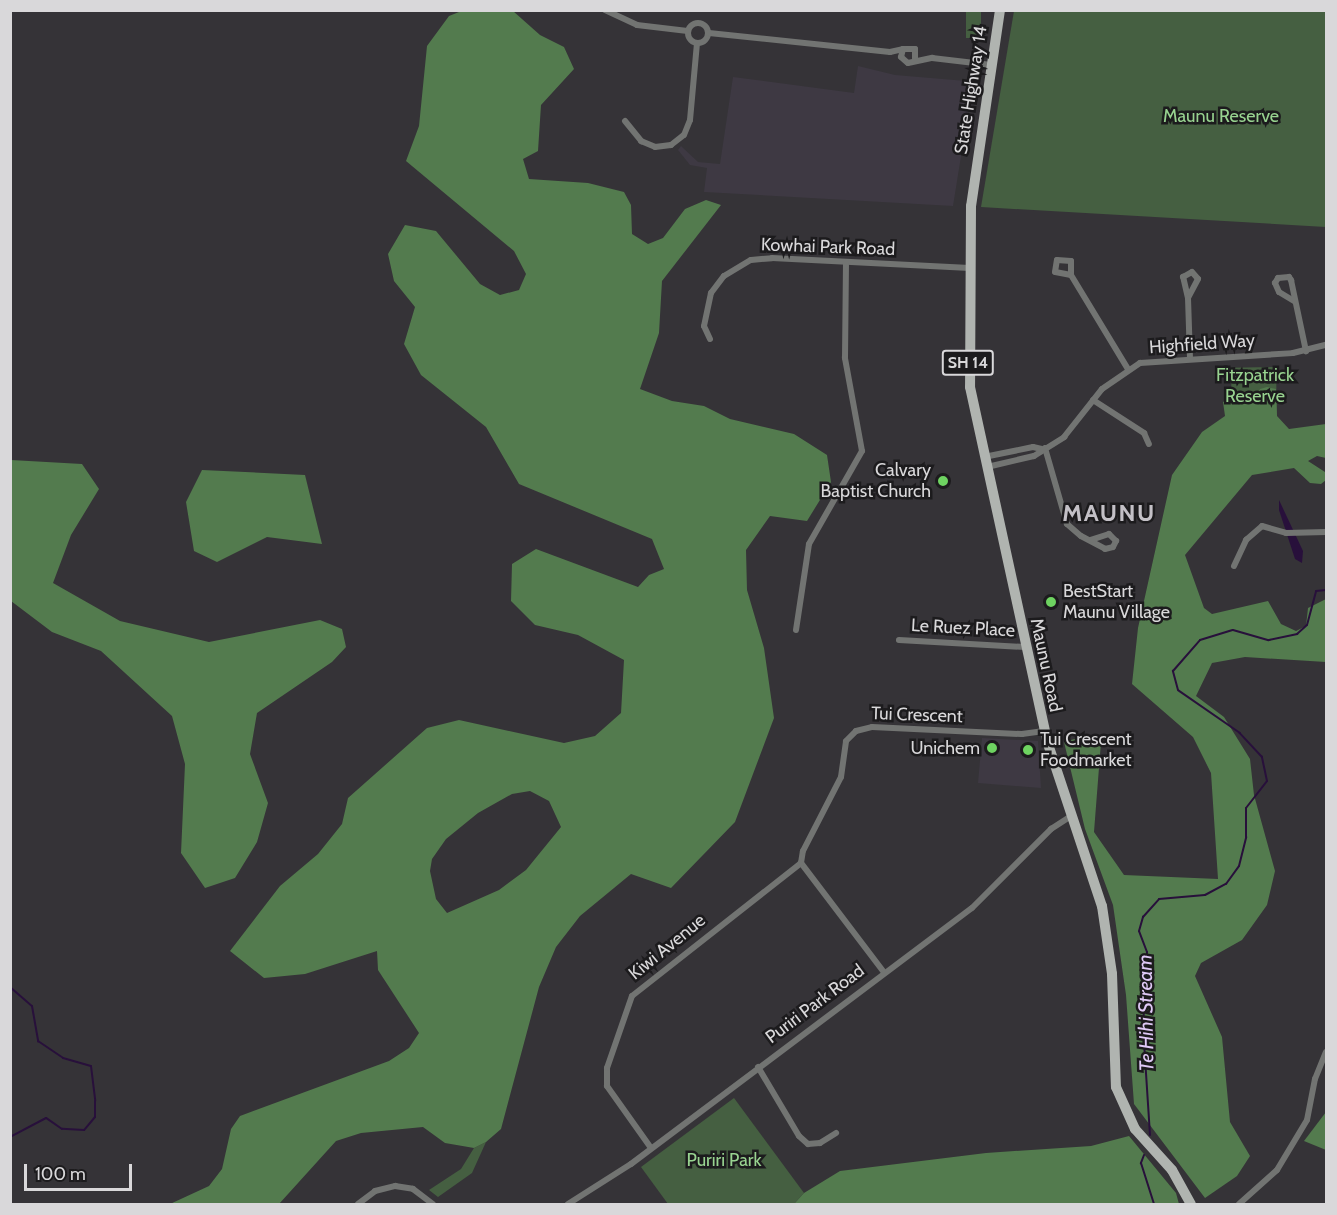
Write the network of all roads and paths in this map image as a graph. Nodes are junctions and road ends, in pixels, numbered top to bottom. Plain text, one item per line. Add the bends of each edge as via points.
1 (605, 10) edge
2 (1000, 10) edge
3 (688, 31) junction
4 (709, 33) junction
5 (697, 43) junction
6 (903, 49) junction
7 (917, 51) junction
8 (890, 52) junction
9 (932, 58) junction
10 (902, 59) junction
11 (915, 60) junction
12 (992, 65) junction
13 (625, 121) dead end
14 (975, 175) joint
15 (846, 262) junction
16 (970, 268) junction
17 (1071, 275) dead end
18 (1188, 298) dead end
19 (1294, 301) dead end
20 (710, 339) dead end
21 (1326, 345) edge
22 (1305, 351) junction
23 (1190, 358) junction
24 (1128, 369) junction
25 (1093, 400) junction
26 (1149, 444) dead end
27 (1043, 449) junction
28 (984, 462) junction
29 (1326, 532) edge
30 (1090, 540) dead end
31 (1234, 566) dead end
32 (796, 630) dead end
33 (899, 640) dead end
34 (1026, 647) junction
35 (1044, 731) junction
36 (1071, 816) junction
37 (801, 863) junction
38 (883, 971) junction
39 (1326, 1052) edge
40 (758, 1066) junction
41 (836, 1133) dead end
42 (651, 1148) junction
43 (580, 1196) junction
44 (358, 1204) edge
45 (434, 1204) edge
46 (568, 1204) edge
47 (586, 1204) edge
48 (1191, 1204) edge
49 (1239, 1204) edge

1 - 3 street via 638,25
2 - 12 main road, State Highway 14 / SH 14
3 - 4 street via 698,22
3 - 5 street
4 - 5 street via 706,40
4 - 8 street
5 - 13 street via 690,120 684,135 670,145 655,147 641,141
6 - 7 street via 910,46
6 - 8 street
6 - 10 street
7 - 9 street
7 - 11 street
8 - 10 street
9 - 11 street
9 - 12 street
10 - 11 street via 908,63
12 - 14 main road, State Highway 14 / SH 14
14 - 16 main road, Maunu Road / SH 14
15 - 16 street, Kowhai Park Road
15 - 20 street, Kowhai Park Road via 772,258 742,263 724,276 711,293 704,326
15 - 32 street via 845,358 862,451 805,554
16 - 28 main road, Maunu Road / SH 14 via 970,387
17 - 24 street
18 - 23 street
19 - 22 street
21 - 22 street, Highfield Way
22 - 23 street, Highfield Way
23 - 24 street, Highfield Way via 1154,360
24 - 25 street, Highfield Way
25 - 26 street via 1144,434
25 - 27 street, Highfield Way via 1072,431
27 - 28 street, Highfield Way via 1033,447
27 - 28 street, Highfield Way via 1034,456
27 - 30 street via 1063,517 1074,531
28 - 34 main road, Maunu Road / SH 14
29 - 31 street via 1296,533 1262,526 1253,530
33 - 34 street, Le Ruez Place
34 - 35 main road, Maunu Road / SH 14
35 - 36 main road, Maunu Road / SH 14
35 - 37 street, Tui Crescent via 1022,734 872,727 856,731 846,741 841,777 802,851
36 - 38 street, Puriri Park Road via 1051,829 972,908
36 - 48 main road, Maunu Road / SH 14 via 1107,929 1116,1087 1134,1129 1172,1170
37 - 38 street
37 - 42 street, Kiwi Avenue via 632,996 607,1068 607,1086
38 - 40 street, Puriri Park Road
39 - 49 street via 1301,1130 1277,1170
40 - 41 street via 799,1136 808,1144 820,1143
40 - 42 street, Puriri Park Road
42 - 43 street, Puriri Park Road
43 - 46 street, Puriri Park Road
43 - 47 street
44 - 45 street via 375,1191 395,1186 413,1189

